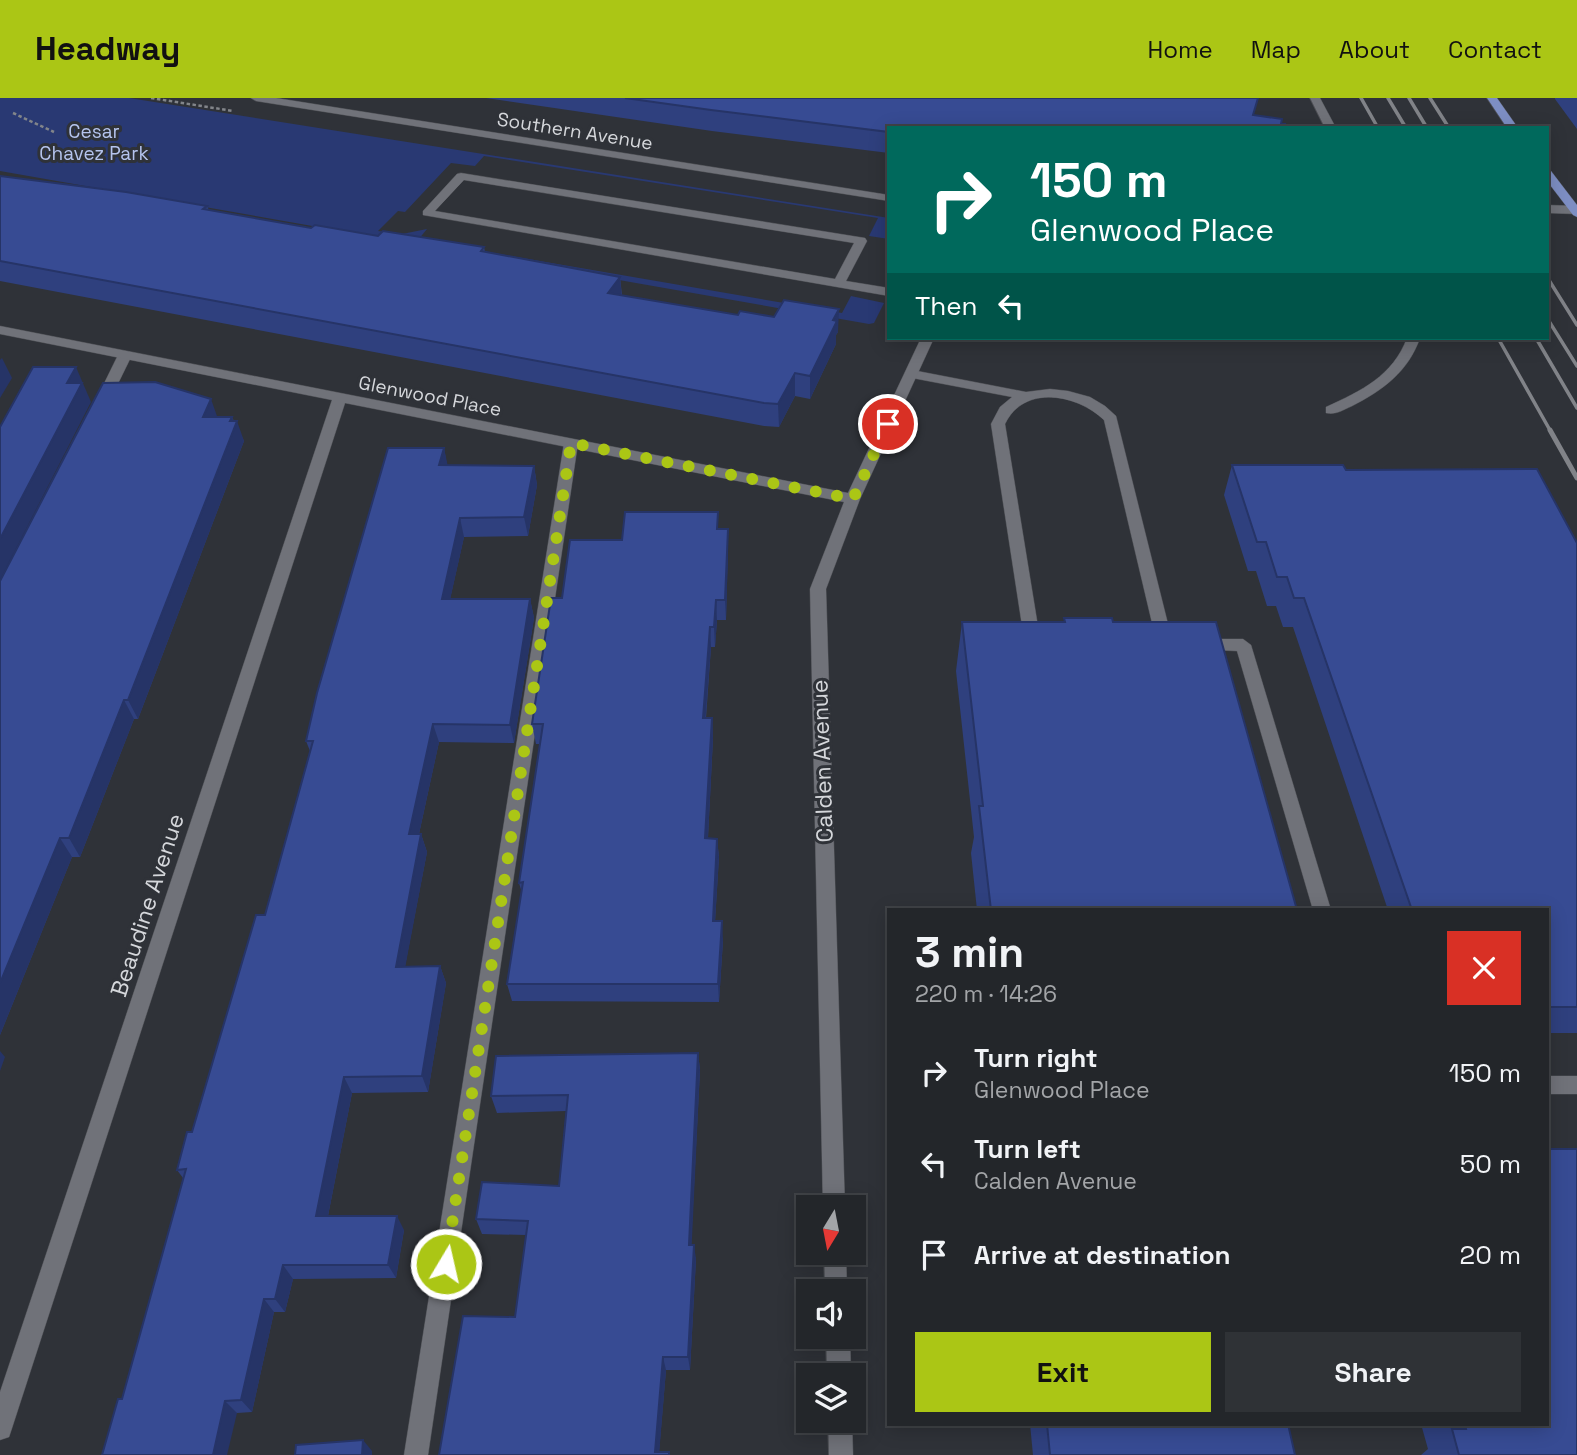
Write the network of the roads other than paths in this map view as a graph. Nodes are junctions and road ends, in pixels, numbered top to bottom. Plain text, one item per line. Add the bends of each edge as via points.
1 (256, 98) edge
2 (1315, 98) edge
3 (1492, 98) edge
4 (1330, 126) edge
5 (1512, 126) edge
6 (1549, 176) edge
7 (887, 198) edge
8 (1549, 209) edge
9 (1576, 211) edge
10 (839, 284) junction
11 (887, 292) edge
12 (0, 330) edge
13 (927, 340) edge
14 (1412, 340) edge
15 (125, 355) junction
16 (912, 374) junction
17 (1026, 396) junction
18 (340, 397) junction
19 (1331, 410) dead end
20 (94, 416) edge
21 (571, 443) junction
22 (853, 499) junction
23 (1046, 645) edge
24 (1321, 908) edge
25 (1549, 1085) edge
26 (1577, 1085) edge
27 (834, 1195) edge
28 (0, 1428) edge
29 (840, 1433) edge
30 (416, 1455) edge
31 (841, 1455) edge

1 - 7 street, Southern Avenue
2 - 4 street
3 - 5 main road
6 - 9 main road
8 - 9 street
10 - 10 street via 825,281 427,213 461,176 861,240
10 - 11 street
12 - 15 street, Glenwood Place
13 - 16 street, Calden Avenue
14 - 19 street via 1386,381
15 - 18 street, Glenwood Place
15 - 20 street
16 - 17 street
16 - 22 street, Calden Avenue
17 - 23 street via 1006,406 998,424 1033,645
17 - 24 street via 1083,399 1111,419 1159,644 1243,645
18 - 21 street, Glenwood Place
18 - 28 street, Beaudine Avenue
21 - 22 street, Glenwood Place
21 - 30 street
22 - 27 street, Calden Avenue via 818,589
25 - 26 street
29 - 31 street

